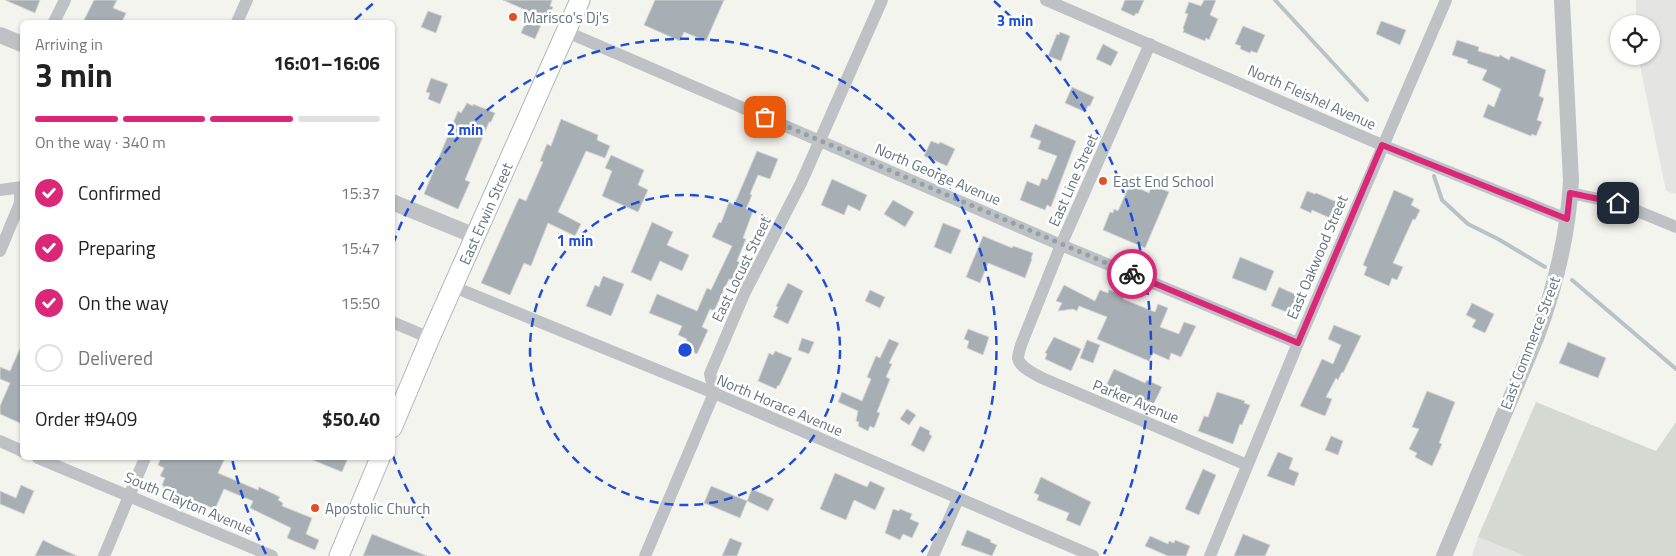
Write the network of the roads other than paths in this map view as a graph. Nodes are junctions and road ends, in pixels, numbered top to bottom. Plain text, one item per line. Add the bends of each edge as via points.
1 (65, 0) edge
2 (247, 0) edge
3 (580, 0) edge
4 (882, 0) edge
5 (1046, 0) edge
6 (1446, 0) edge
7 (1562, 0) edge
8 (55, 20) edge
9 (238, 20) edge
10 (567, 32) junction
11 (0, 34) edge
12 (20, 43) edge
13 (1150, 44) junction
14 (819, 140) junction
15 (1382, 145) junction
16 (20, 187) edge
17 (0, 190) edge
18 (1570, 193) junction
19 (20, 203) edge
20 (395, 203) edge
21 (1567, 219) junction
22 (1676, 227) edge
23 (475, 236) junction
24 (1061, 245) junction
25 (0, 251) edge
26 (454, 287) junction
27 (395, 323) edge
28 (430, 338) junction
29 (1298, 343) junction
30 (1018, 358) joint
31 (714, 393) junction
32 (395, 421) edge
33 (0, 442) edge
34 (20, 450) edge
35 (43, 460) edge
36 (144, 460) edge
37 (379, 460) edge
38 (1248, 465) junction
39 (129, 495) junction
40 (958, 499) junction
41 (104, 556) edge
42 (272, 556) edge
43 (339, 556) edge
44 (645, 556) edge
45 (933, 556) edge
46 (1093, 556) edge
47 (1210, 556) edge
48 (1444, 556) edge

1 - 8 street
2 - 9 street
3 - 10 main road, East Erwin Street
4 - 14 street, East Locust Street
5 - 13 street, North Fleishel Avenue
6 - 15 street, East Oakwood Street
7 - 18 street, East Commerce Street
10 - 14 street, North George Avenue
10 - 23 main road, East Erwin Street
11 - 12 street
13 - 15 street, North Fleishel Avenue
13 - 24 street, East Line Street
14 - 24 street, North George Avenue
14 - 31 street, East Locust Street via 710,374
15 - 21 street, North Fleishel Avenue
15 - 29 street, East Oakwood Street
16 - 17 street
18 - 21 street, East Commerce Street
18 - 22 street via 1618,203
19 - 25 street
20 - 23 street
21 - 48 street, East Commerce Street via 1562,256 1547,308
23 - 26 main road, East Erwin Street
24 - 29 street, North George Avenue
24 - 30 street, East Line Street
26 - 28 main road, East Erwin Street
26 - 31 street, North Horace Avenue
27 - 28 street
28 - 32 main road, East Erwin Street
29 - 38 street, East Oakwood Street
30 - 38 street, Parker Avenue via 1021,364 1042,378
31 - 40 street, North Horace Avenue
31 - 44 street, East Locust Street
33 - 34 street
35 - 39 street, South Clayton Avenue
36 - 39 street
37 - 43 main road
38 - 47 street, East Oakwood Street
39 - 41 street
39 - 42 street, South Clayton Avenue
40 - 45 street
40 - 46 street, North Horace Avenue

